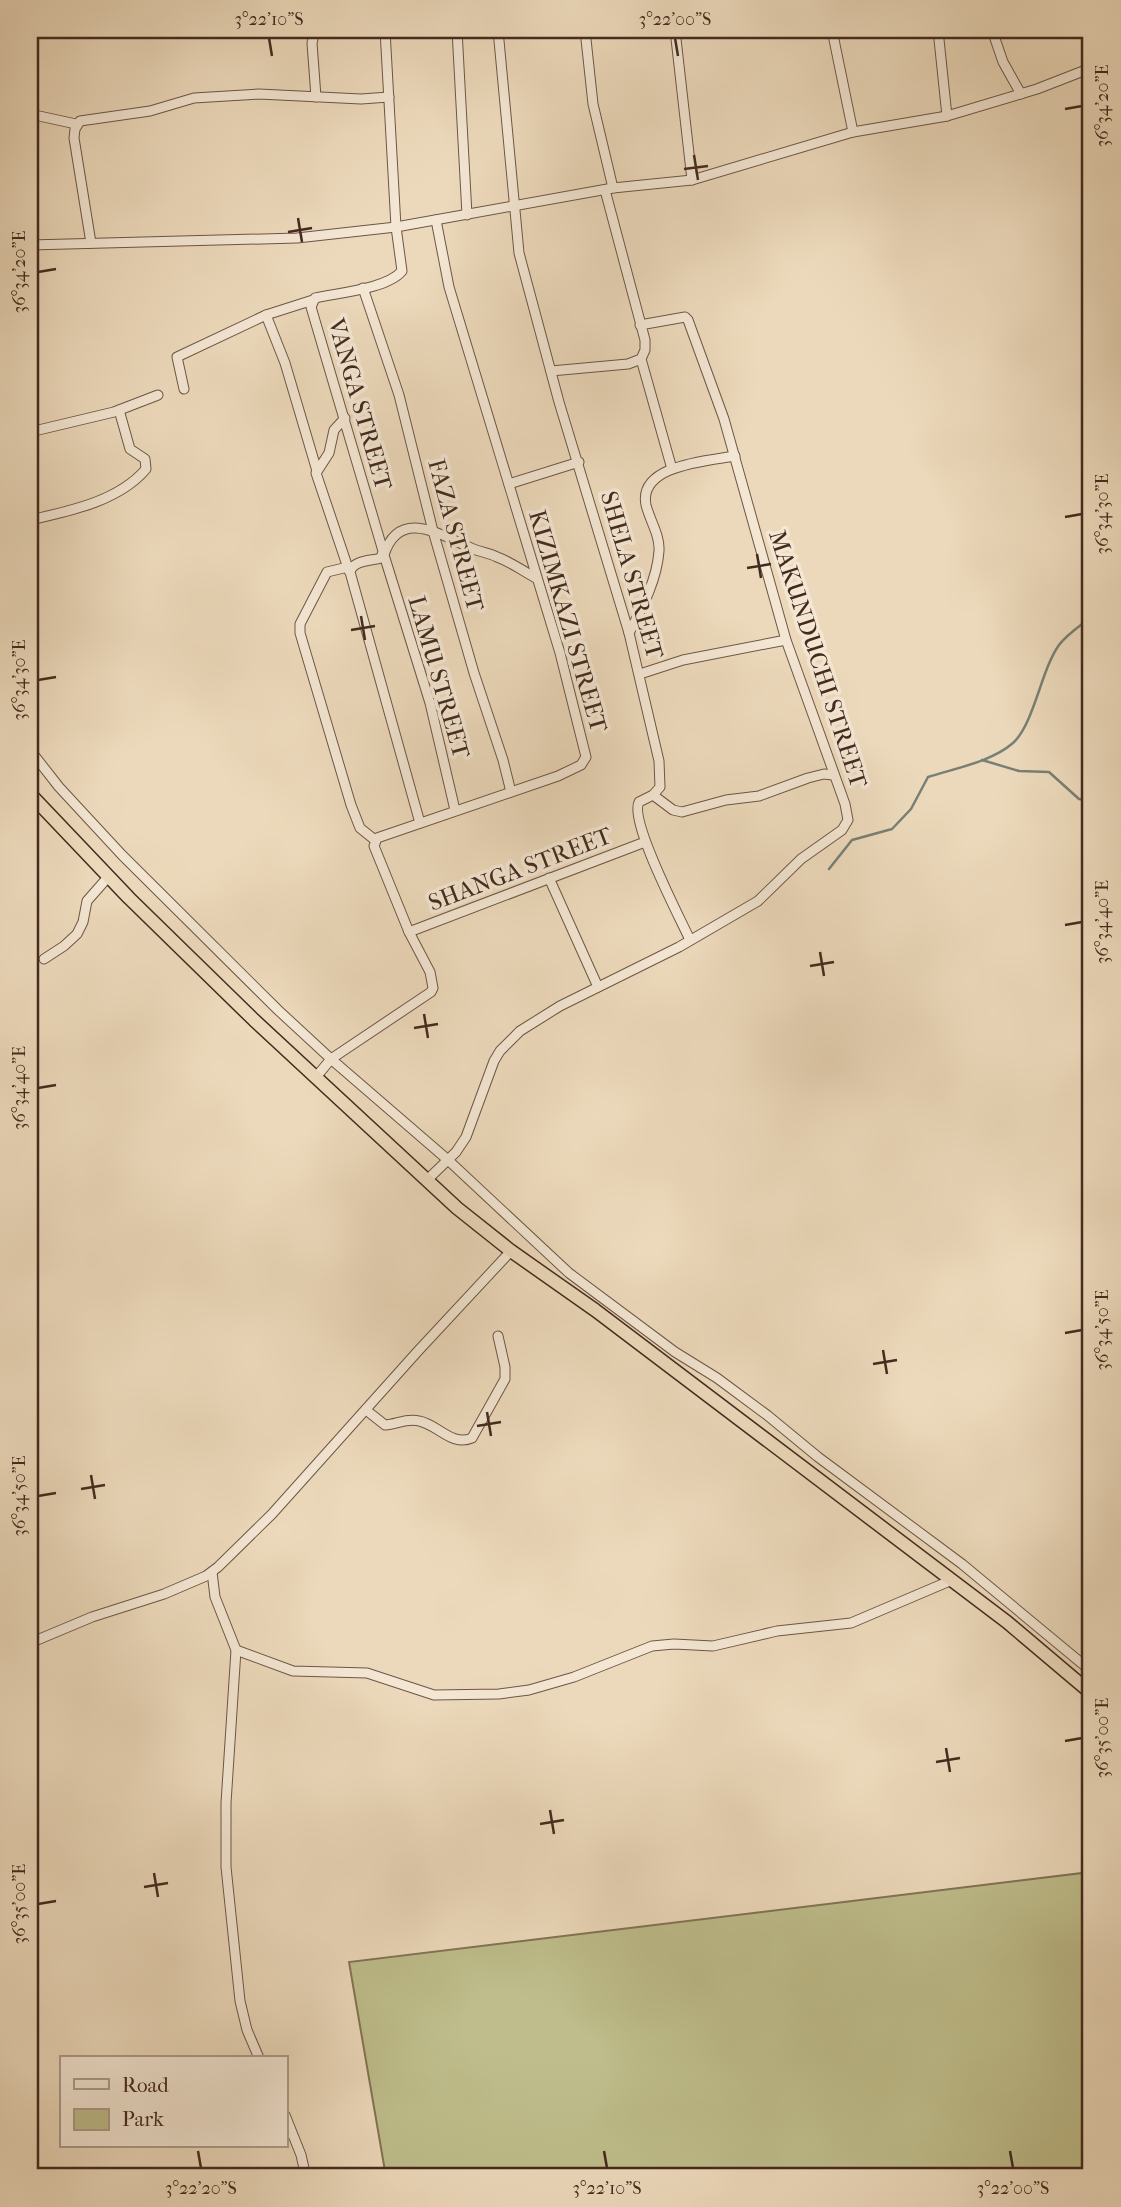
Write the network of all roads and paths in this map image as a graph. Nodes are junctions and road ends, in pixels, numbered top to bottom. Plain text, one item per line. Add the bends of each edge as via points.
1 (314, 30) edge
2 (385, 30) edge
3 (457, 30) edge
4 (498, 30) edge
5 (585, 30) edge
6 (676, 30) edge
7 (832, 30) edge
8 (938, 30) edge
9 (992, 30) edge
10 (1091, 68) edge
11 (1021, 94) junction
12 (316, 97) junction
13 (389, 97) junction
14 (30, 114) edge
15 (947, 116) junction
16 (76, 124) junction
17 (853, 132) junction
18 (692, 180) junction
19 (609, 189) junction
20 (513, 205) junction
21 (467, 215) junction
22 (436, 220) junction
23 (396, 227) junction
24 (91, 243) junction
25 (30, 245) edge
26 (363, 288) junction
27 (313, 300) junction
28 (266, 316) junction
29 (640, 325) junction
30 (641, 359) junction
31 (551, 371) junction
32 (184, 389) dead end
33 (158, 395) dead end
34 (119, 410) junction
35 (345, 418) junction
36 (30, 432) edge
37 (734, 456) junction
38 (579, 462) junction
39 (672, 469) junction
40 (317, 471) junction
41 (509, 484) junction
42 (30, 520) edge
43 (433, 531) junction
44 (384, 555) junction
45 (349, 570) junction
46 (536, 578) junction
47 (629, 632) junction
48 (786, 640) junction
49 (640, 674) junction
50 (30, 750) edge
51 (833, 775) junction
52 (511, 792) junction
53 (30, 794) edge
54 (653, 795) junction
55 (455, 810) junction
56 (420, 823) junction
57 (375, 840) junction
58 (645, 842) junction
59 (109, 876) junction
60 (549, 878) junction
61 (408, 932) junction
62 (690, 940) junction
63 (44, 960) dead end
64 (598, 987) junction
65 (331, 1059) junction
66 (316, 1077) junction
67 (448, 1160) junction
68 (427, 1180) junction
69 (511, 1251) junction
70 (498, 1336) dead end
71 (366, 1410) junction
72 (212, 1572) junction
73 (952, 1580) junction
74 (30, 1643) edge
75 (236, 1650) junction
76 (1091, 1671) edge
77 (1091, 1693) edge
78 (259, 2056) edge
79 (287, 2120) edge
80 (306, 2177) edge

1 - 12 street
2 - 13 street, VANGA STREET
3 - 21 street
4 - 20 street, SHELA STREET
5 - 19 street
6 - 18 street
7 - 17 street
8 - 15 street
9 - 11 street
10 - 11 street
11 - 15 street
12 - 13 street
12 - 16 street via 194,98
13 - 23 street, VANGA STREET
14 - 16 street
15 - 17 street
16 - 24 street via 74,138
17 - 18 street
18 - 19 street
19 - 20 street
19 - 29 street
20 - 21 street
20 - 31 street, SHELA STREET via 519,253
21 - 22 street
22 - 23 street
22 - 41 street, KIZIMKAZI STREET via 449,287
23 - 24 street via 297,238
23 - 26 street, VANGA STREET via 402,271 395,278
24 - 25 street
26 - 27 street, VANGA STREET
26 - 43 street, FAZA STREET via 399,395
27 - 28 street
27 - 35 street, VANGA STREET
28 - 32 street via 176,358
28 - 40 street
29 - 30 street via 645,345
29 - 37 street, MAKUNDUCHI STREET via 688,320
30 - 31 street
30 - 39 street
31 - 38 street, SHELA STREET
33 - 34 street
34 - 36 street
34 - 42 street via 130,449 145,459 146,469 135,483 110,496
35 - 40 street via 334,430 329,453
35 - 44 street, VANGA STREET
37 - 39 street
37 - 48 street, MAKUNDUCHI STREET
38 - 41 street
38 - 47 street, SHELA STREET
39 - 47 street via 648,483 645,494 659,551 651,585
40 - 45 street
41 - 46 street, KIZIMKAZI STREET
43 - 44 street via 403,530 390,540
43 - 46 street
43 - 52 street, FAZA STREET
44 - 45 street
44 - 55 street, LAMU STREET via 430,703
45 - 56 street
45 - 57 street via 327,572 300,624 300,633 351,805 360,828
46 - 52 street, KIZIMKAZI STREET via 586,757 581,765
47 - 49 street, SHELA STREET
48 - 49 street via 693,658
48 - 51 street, MAKUNDUCHI STREET
49 - 54 street, SHELA STREET via 661,779
50 - 65 street via 122,855
51 - 54 street via 682,812
51 - 62 street, MAKUNDUCHI STREET via 847,811 846,825 784,873 758,901
52 - 55 street, KIZIMKAZI STREET
53 - 59 highway
54 - 58 street, SHELA STREET via 637,804
55 - 56 street, KIZIMKAZI STREET
56 - 57 street, KIZIMKAZI STREET
57 - 61 street
58 - 60 street, SHANGA STREET
58 - 62 street, SHELA STREET
59 - 63 street via 88,901 77,934
59 - 66 highway
60 - 61 street, SHANGA STREET
60 - 64 street
61 - 65 street via 430,972 433,990
62 - 64 street, MAKUNDUCHI STREET
64 - 67 street, MAKUNDUCHI STREET via 520,1031 499,1051 466,1137
65 - 66 street
65 - 67 street
66 - 68 highway
67 - 68 street, MAKUNDUCHI STREET
67 - 76 street via 569,1273 767,1415 962,1564
68 - 69 highway
69 - 71 street
69 - 73 highway
70 - 71 street via 505,1379 472,1438 458,1439 410,1419 385,1425
71 - 72 street via 272,1514
72 - 74 street
72 - 75 street via 215,1597
73 - 75 street via 851,1623 777,1631 713,1646 652,1646 573,1677 499,1694 425,1693 379,1675 302,1672
73 - 77 highway
75 - 78 street via 226,1867 240,2001
79 - 80 street

